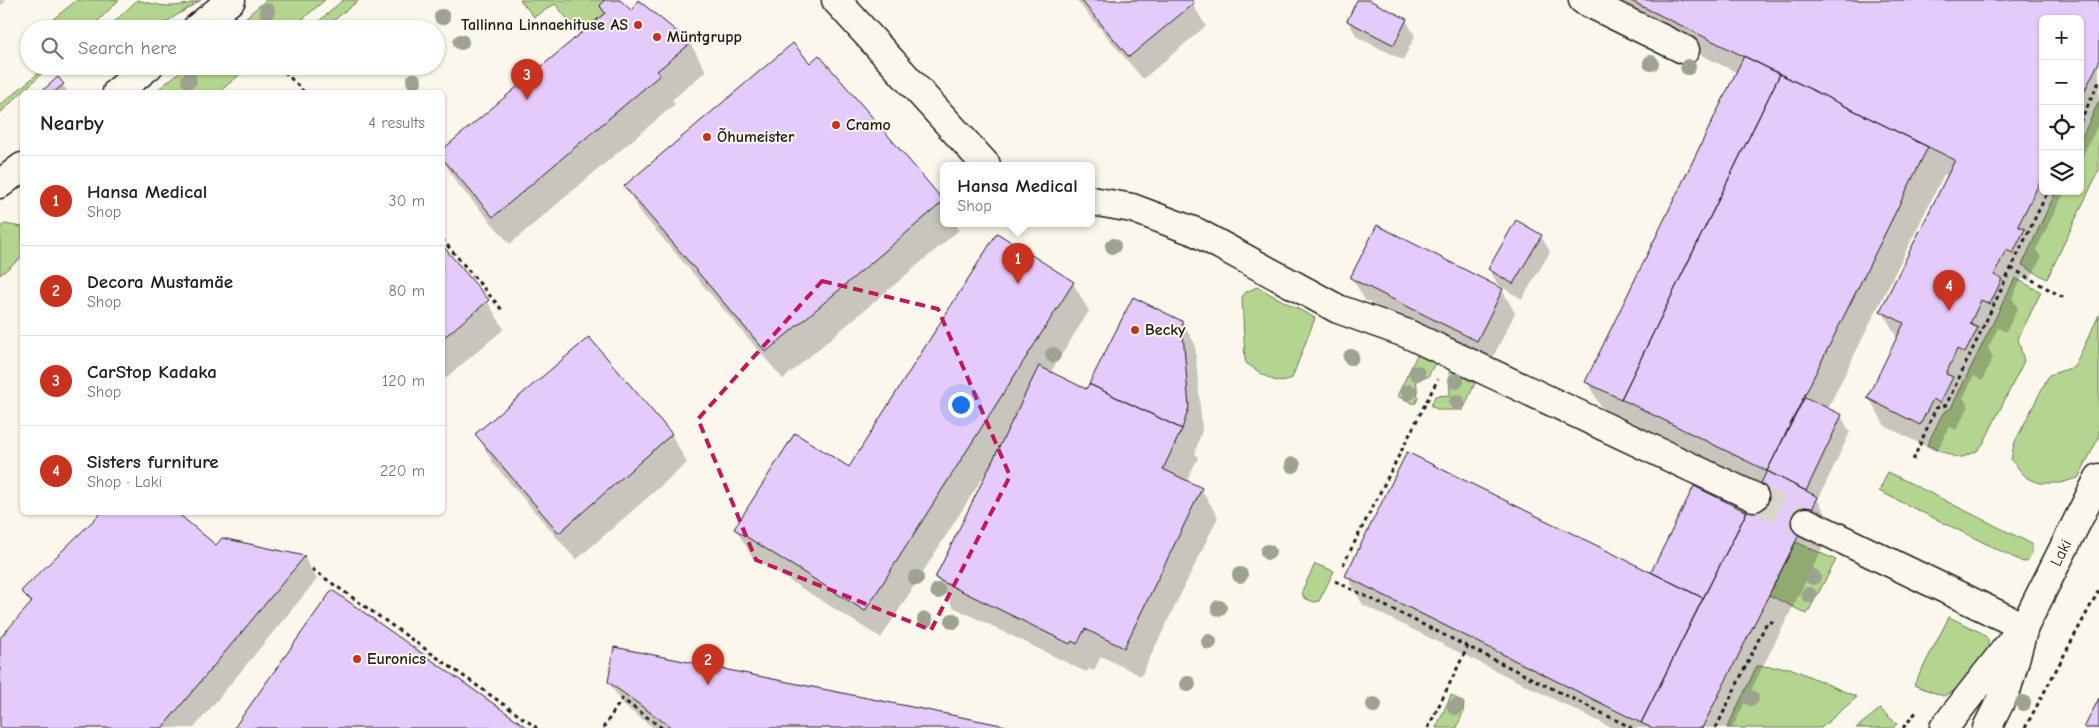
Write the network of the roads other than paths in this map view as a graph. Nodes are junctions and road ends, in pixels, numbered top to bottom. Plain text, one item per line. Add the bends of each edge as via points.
1 (231, 0) edge
2 (836, 0) edge
3 (1583, 0) edge
4 (207, 20) edge
5 (1685, 50) dead end
6 (138, 75) edge
7 (119, 90) edge
8 (983, 162) edge
9 (20, 169) edge
10 (0, 184) edge
11 (1095, 202) edge
12 (2099, 478) edge
13 (1754, 497) tunnel mouth
14 (1806, 522) tunnel mouth
15 (2024, 627) junction
16 (1944, 728) edge
17 (1987, 728) edge

1 - 4 street
2 - 8 street
3 - 5 street
6 - 7 street
9 - 10 street
11 - 13 street via 1132,208 1196,232 1338,309 1408,334
12 - 15 street, Laki
14 - 15 street
15 - 16 street, Laki
15 - 17 street, Laki via 2007,688

